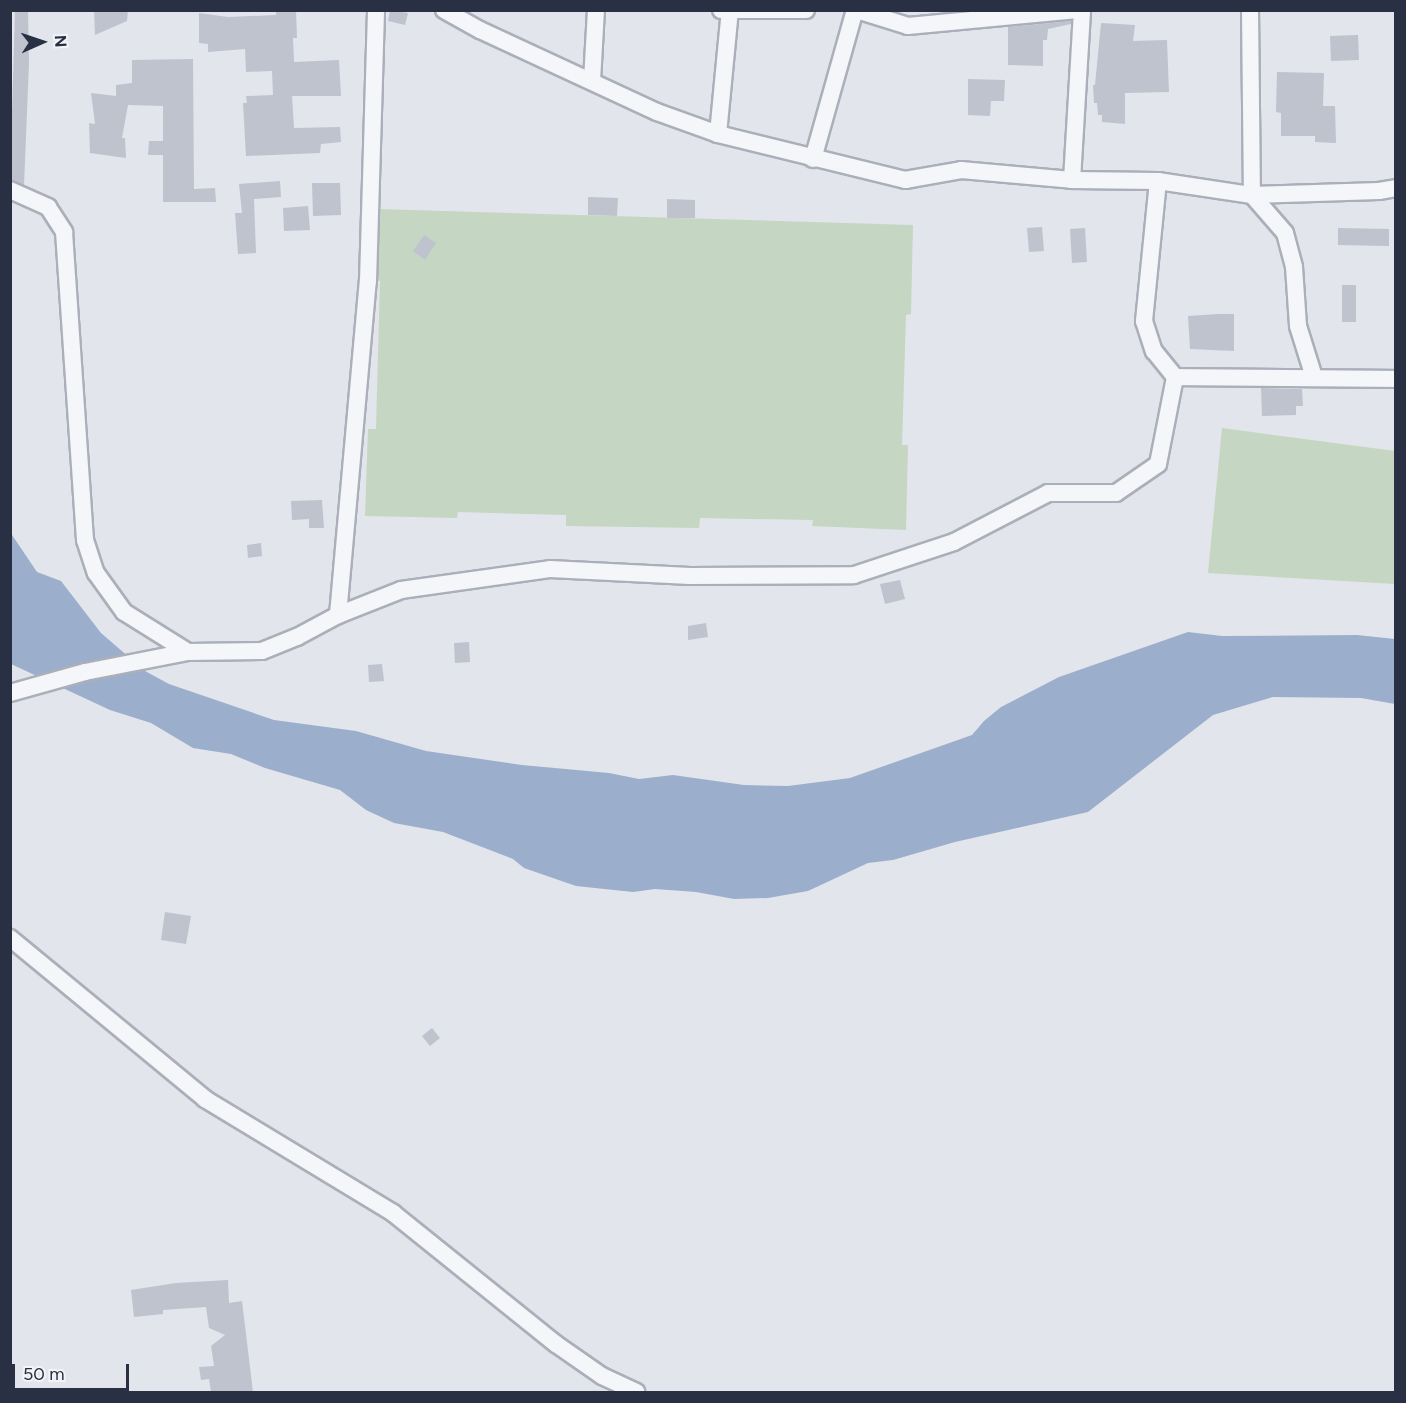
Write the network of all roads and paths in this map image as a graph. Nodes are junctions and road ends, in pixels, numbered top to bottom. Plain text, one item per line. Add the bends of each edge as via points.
1 (376, 10) edge
2 (444, 10) edge
3 (596, 10) edge
4 (806, 10) edge
5 (856, 10) edge
6 (919, 10) edge
7 (1077, 10) edge
8 (1082, 10) edge
9 (1250, 10) edge
10 (727, 11) edge
11 (908, 27) junction
12 (592, 81) junction
13 (718, 134) junction
14 (813, 159) junction
15 (1072, 180) junction
16 (1158, 181) junction
17 (1395, 188) edge
18 (10, 190) edge
19 (1252, 195) junction
20 (1175, 377) junction
21 (1314, 378) junction
22 (1395, 379) edge
23 (338, 615) junction
24 (188, 652) junction
25 (10, 693) edge
26 (10, 938) edge
27 (636, 1392) edge

1 - 23 street via 368,281
2 - 12 street
3 - 12 street
4 - 10 street
5 - 11 street
5 - 14 street
6 - 11 street
7 - 11 street
8 - 15 street
9 - 19 street
10 - 13 street
12 - 13 street via 657,112
13 - 14 street
14 - 15 street via 905,180 961,170
15 - 16 street
16 - 19 street
16 - 20 street via 1144,321 1154,351
17 - 19 street
18 - 24 street via 48,207 64,232 85,540 96,573 124,612
19 - 21 street via 1285,232 1294,267 1298,327
20 - 21 street
20 - 23 street via 1158,464 1116,493 1048,493 954,542 854,575 690,576 550,569 401,590
21 - 22 street
23 - 24 street via 262,651
24 - 25 street via 85,672
26 - 27 street via 205,1099 393,1213 556,1344 602,1376

